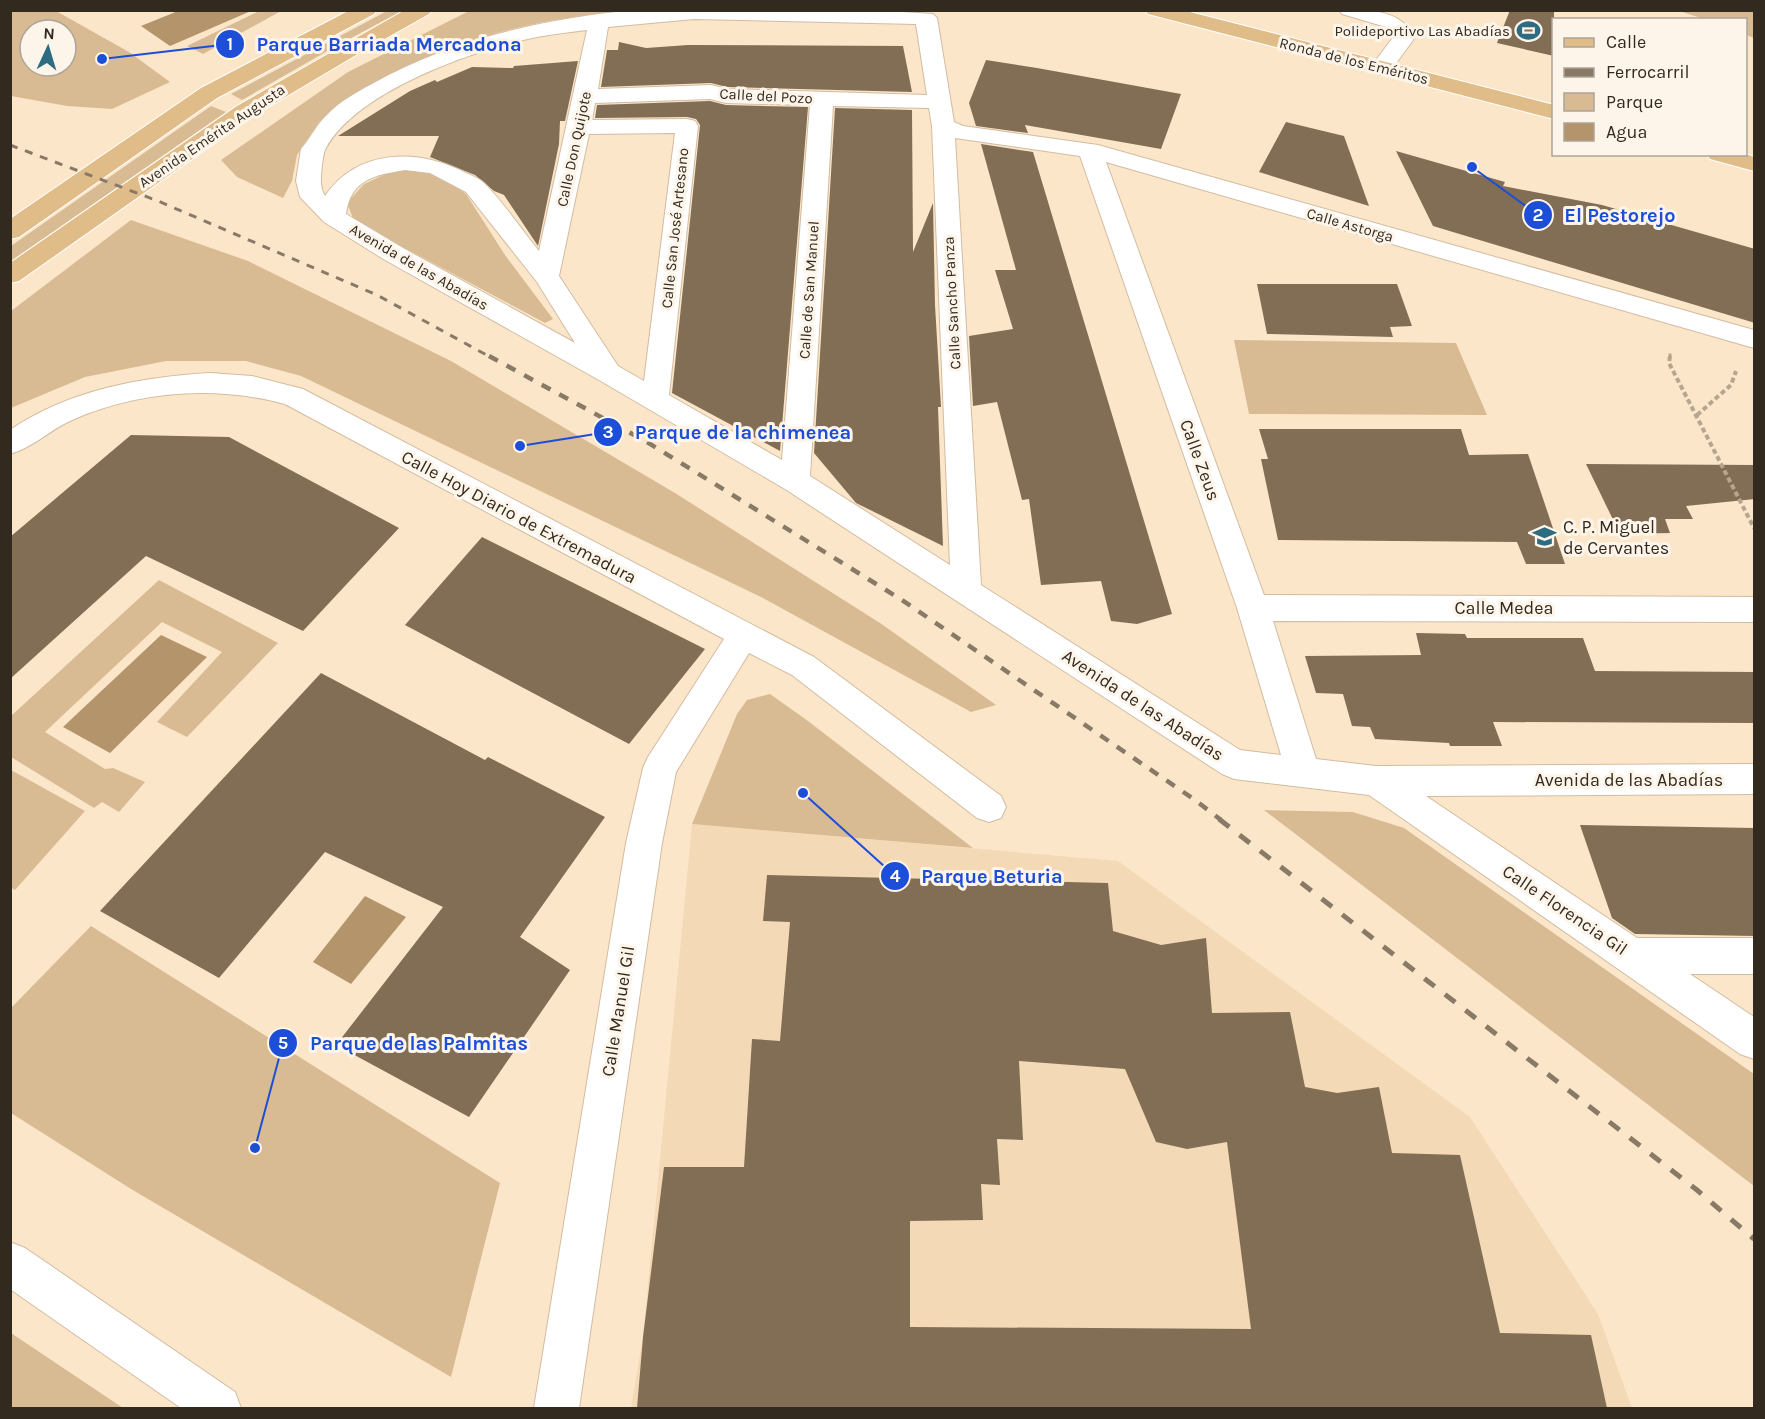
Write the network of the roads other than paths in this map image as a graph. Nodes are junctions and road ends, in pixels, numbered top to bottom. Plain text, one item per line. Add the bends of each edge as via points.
1 (368, 10) edge
2 (422, 10) edge
3 (1155, 10) edge
4 (1349, 10) edge
5 (928, 14) edge
6 (1192, 14) edge
7 (598, 21) junction
8 (1381, 68) junction
9 (595, 96) dead end
10 (822, 99) junction
11 (1552, 111) edge
12 (941, 114) junction
13 (579, 127) junction
14 (1090, 150) junction
15 (1725, 156) edge
16 (1755, 164) edge
17 (333, 217) junction
18 (10, 231) edge
19 (10, 275) edge
20 (546, 276) junction
21 (1755, 339) edge
22 (609, 373) junction
23 (656, 400) junction
24 (10, 444) edge
25 (795, 481) junction
26 (966, 589) junction
27 (1253, 608) junction
28 (1755, 609) edge
29 (743, 636) junction
30 (1303, 773) junction
31 (1755, 779) edge
32 (1376, 781) junction
33 (989, 807) dead end
34 (1633, 956) junction
35 (1755, 956) edge
36 (1755, 1040) edge
37 (10, 1263) edge
38 (219, 1408) edge
39 (557, 1408) edge

1 - 18 main road, Avenida Emérita Augusta via 209,93
2 - 19 main road, Avenida Emérita Augusta via 245,111
3 - 6 main road, Ronda de los Eméritos
4 - 8 street via 1393,23 1405,36
5 - 7 street via 694,13
5 - 12 street, Calle Sancho Panza
6 - 8 main road, Ronda de los Eméritos
7 - 13 street, Calle Don Quijote
7 - 17 street via 534,31 457,53 398,78 335,119 313,149 308,181 312,197
8 - 11 main road, Ronda de los Eméritos
9 - 10 street, Calle del Pozo via 711,92 726,96
10 - 12 street, Calle del Pozo
10 - 25 street, Calle de San Manuel
12 - 14 street, Calle Astorga via 959,132
12 - 26 street, Calle Sancho Panza
13 - 20 street, Calle Don Quijote
13 - 23 street, Calle San José Artesano via 687,126
14 - 21 street, Calle Astorga
14 - 27 street, Calle Zeus
15 - 16 main road
17 - 20 street, Avenida de las Abadías via 336,198 348,182 370,169 405,164 436,167 474,187
17 - 22 street, Avenida de las Abadías
20 - 22 street, Avenida de las Abadías
22 - 23 street, Avenida de las Abadías
23 - 25 street, Avenida de las Abadías
24 - 29 street, Calle Hoy Diario de Extremadura via 27,431 93,400 183,384 240,384 292,396
25 - 26 street, Avenida de las Abadías
26 - 30 street, Avenida de las Abadías via 1234,764
27 - 28 street, Calle Medea
27 - 30 street, Calle Zeus
29 - 33 street, Calle Hoy Diario de Extremadura via 803,666
29 - 39 street, Calle Manuel Gil via 660,768 644,843
30 - 32 street, Avenida de las Abadías
31 - 32 street, Avenida de las Abadías
32 - 34 street, Calle Florencia Gil
34 - 35 street
34 - 36 street, Calle Florencia Gil
37 - 38 street

